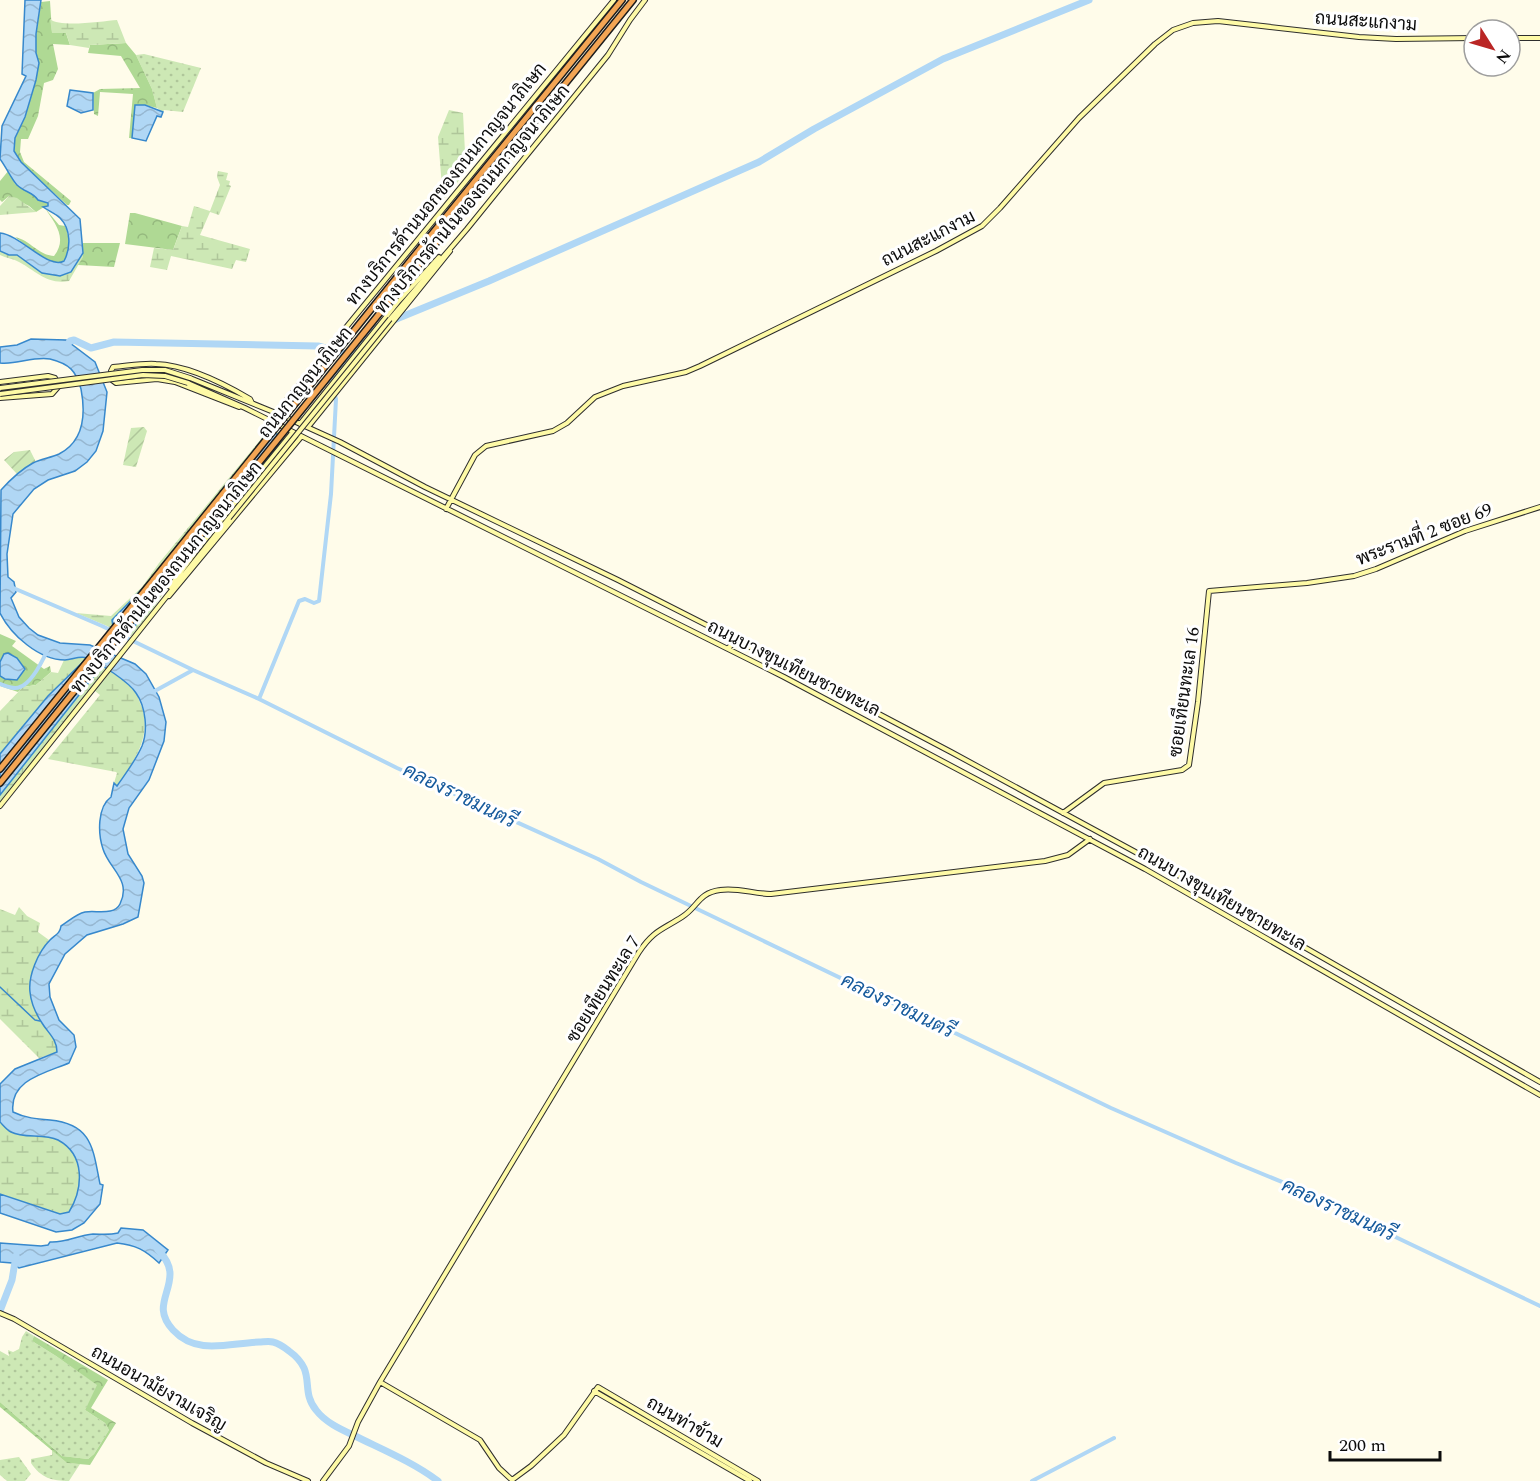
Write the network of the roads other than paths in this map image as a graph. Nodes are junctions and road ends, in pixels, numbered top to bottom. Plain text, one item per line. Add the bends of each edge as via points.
1 (614, 0) edge
2 (622, 0) edge
3 (633, 0) edge
4 (645, 0) edge
5 (1522, 38) edge
6 (1540, 38) edge
7 (1462, 39) edge
8 (467, 229) junction
9 (0, 382) edge
10 (0, 388) edge
11 (0, 394) edge
12 (0, 398) edge
13 (253, 404) junction
14 (245, 408) junction
15 (276, 412) junction
16 (300, 424) junction
17 (308, 428) junction
18 (292, 433) junction
19 (301, 437) junction
20 (451, 500) junction
21 (1540, 507) edge
22 (446, 509) junction
23 (1209, 591) joint
24 (153, 613) junction
25 (733, 638) junction
26 (747, 645) junction
27 (728, 648) junction
28 (742, 655) junction
29 (0, 769) edge
30 (0, 783) edge
31 (0, 806) edge
32 (1063, 813) junction
33 (1107, 836) junction
34 (1090, 839) junction
35 (1101, 845) junction
36 (1514, 1068) junction
37 (1508, 1077) junction
38 (1532, 1078) junction
39 (1540, 1082) edge
40 (1527, 1088) junction
41 (1540, 1095) edge
42 (2, 1313) edge
43 (380, 1382) junction
44 (594, 1391) junction
45 (308, 1481) edge
46 (323, 1481) edge
47 (750, 1481) edge
48 (758, 1481) edge

1 - 15 main road, ทางบริการด้านนอกของถนนกาญจนาภิเษก
2 - 29 highway, ถนนกาญจนาภิเษก, bridge
3 - 30 highway, ถนนกาญจนาภิเษก, bridge
4 - 8 main road, ทางบริการด้านในของถนนกาญจนาภิเษก via 608,55
5 - 6 main road
7 - 20 main road, ถนนสะแกงาม via 1359,37 1218,21 1173,30 1079,118 982,226 700,366 595,397 560,428 486,446 475,455
8 - 16 main road, bridge via 422,275
8 - 17 main road
8 - 24 main road, ทางบริการด้านในของถนนกาญจนาภิเษก, bridge
9 - 12 main road via 48,376 55,378 59,386 52,394
10 - 13 main road, ถนนบางขุนเทียนชายทะเล, bridge via 165,370
11 - 14 main road, ถนนบางขุนเทียนชายทะเล, bridge via 143,375 165,376
13 - 14 main road via 219,383 180,368 156,364 113,367 111,371 112,380 117,383 157,379 175,382
13 - 15 main road, ถนนบางขุนเทียนชายทะเล
14 - 18 main road, ถนนบางขุนเทียนชายทะเล
15 - 16 main road, ถนนบางขุนเทียนชายทะเล
16 - 17 main road, ถนนบางขุนเทียนชายทะเล
17 - 20 main road, ถนนบางขุนเทียนชายทะเล
18 - 19 main road, ถนนบางขุนเทียนชายทะเล
18 - 24 main road via 192,557
19 - 22 main road, ถนนบางขุนเทียนชายทะเล
19 - 24 main road
20 - 22 main road, ถนนสะแกงาม
20 - 25 main road, ถนนบางขุนเทียนชายทะเล
21 - 23 main road, พระรามที่ 2 ซอย 69 via 1465,531 1354,576
22 - 27 main road, ถนนบางขุนเทียนชายทะเล
23 - 32 main road, ซอยเทียนทะเล 16 via 1189,765 1182,770 1104,783
24 - 31 main road, ทางบริการด้านในของถนนกาญจนาภิเษก
25 - 26 main road, ถนนบางขุนเทียนชายทะเล
25 - 27 main road
26 - 28 main road
26 - 32 main road, ถนนบางขุนเทียนชายทะเล
27 - 28 main road, ถนนบางขุนเทียนชายทะเล
28 - 34 main road, ถนนบางขุนเทียนชายทะเล
32 - 33 main road, ถนนบางขุนเทียนชายทะเล
33 - 35 main road via 1101,838
33 - 36 main road, ถนนบางขุนเทียนชายทะเล
34 - 35 main road, ถนนบางขุนเทียนชายทะเล
34 - 43 main road, ซอยเทียนทะเล 7 via 1068,855 1045,861 771,894 726,889 702,896 687,913 656,931 643,946
35 - 37 main road, ถนนบางขุนเทียนชายทะเล
36 - 37 main road
36 - 38 main road, ถนนบางขุนเทียนชายทะเล
37 - 40 main road, ถนนบางขุนเทียนชายทะเล
38 - 39 main road, ถนนบางขุนเทียนชายทะเล
38 - 40 main road
40 - 41 main road, ถนนบางขุนเทียนชายทะเล
42 - 45 main road, ถนนอนามัยงามเจริญ via 192,1423
43 - 44 main road via 480,1440 512,1480 564,1435
43 - 46 main road, ซอยเทียนทะเล 7 via 347,1449
44 - 47 main road, ถนนท่าข้าม
44 - 48 main road, ถนนท่าข้าม via 598,1387

